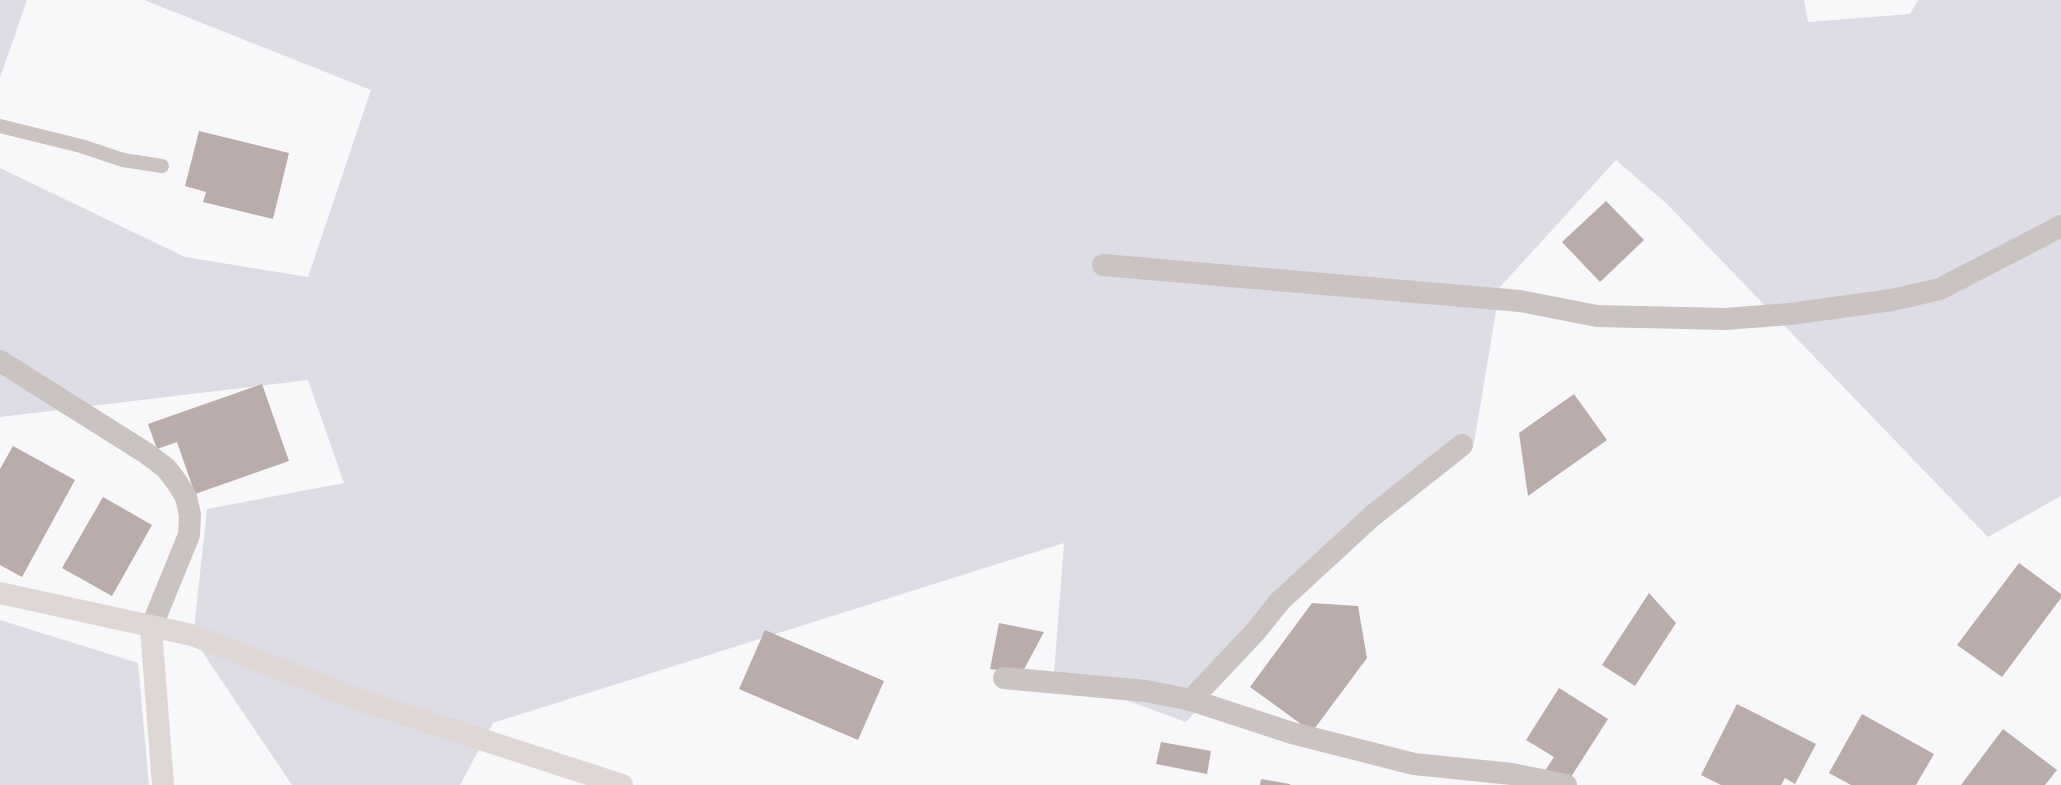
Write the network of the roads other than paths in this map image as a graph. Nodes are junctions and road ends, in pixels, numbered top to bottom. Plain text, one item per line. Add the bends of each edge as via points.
1 (0, 126) edge
2 (162, 166) dead end
3 (2061, 226) edge
4 (1103, 265) dead end
5 (0, 361) edge
6 (1462, 445) dead end
7 (0, 593) edge
8 (151, 628) junction
9 (1004, 678) dead end
10 (1191, 700) junction
11 (163, 785) edge
12 (622, 785) edge
13 (1566, 785) edge

1 - 2 lane via 81,146 123,160
3 - 4 street via 1940,289 1892,300 1790,314 1725,319 1597,316 1520,301
5 - 8 street via 151,457 166,468 186,497 190,515 189,535
6 - 10 street via 1371,517 1280,601 1255,632
7 - 8 street
8 - 11 street
8 - 12 street via 192,636 360,700
9 - 10 street via 1146,691
10 - 13 street via 1292,733 1414,764 1512,774

